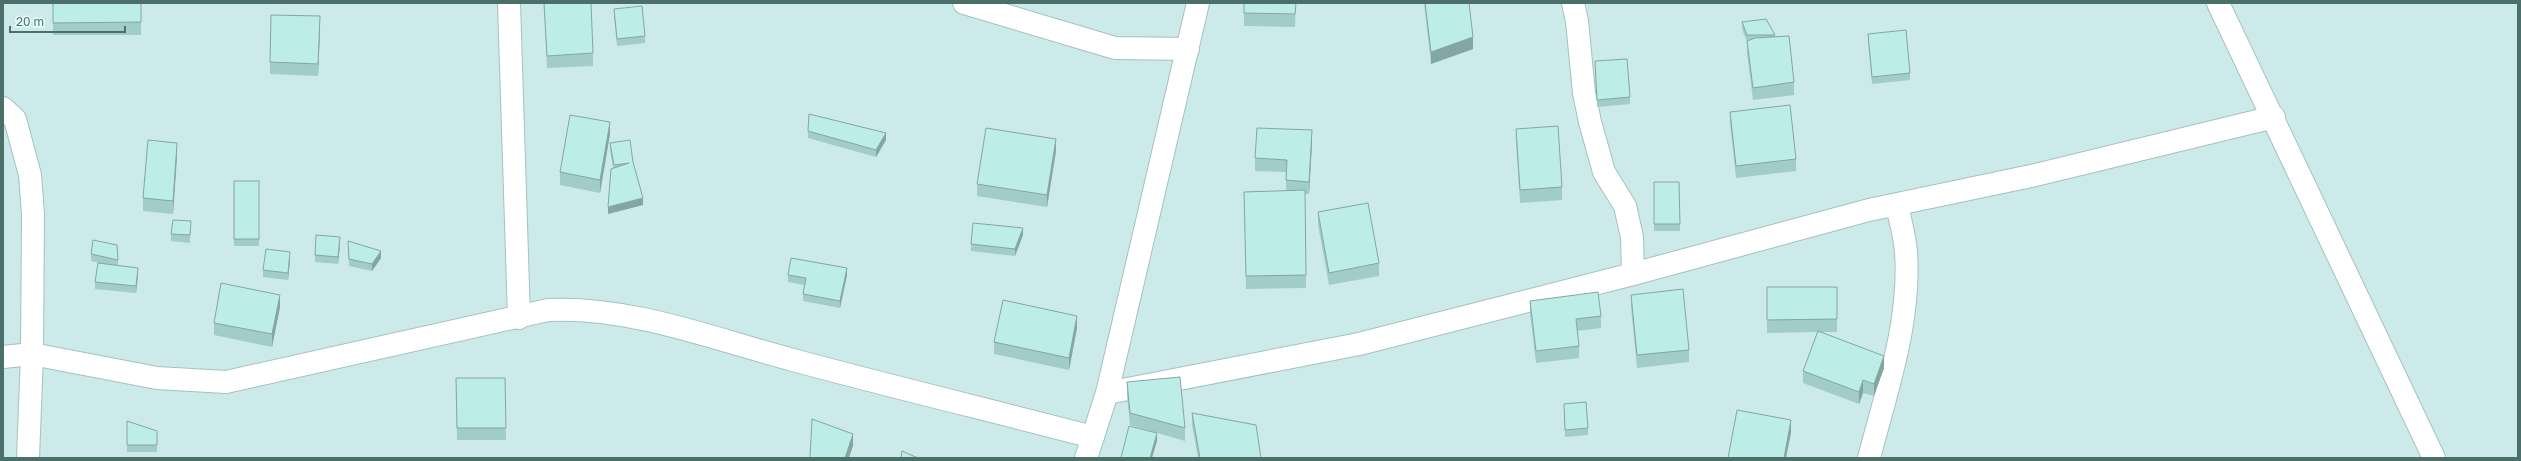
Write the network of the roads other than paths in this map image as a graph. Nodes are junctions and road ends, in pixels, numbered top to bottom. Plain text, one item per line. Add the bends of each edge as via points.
1 (509, 3) edge
2 (964, 3) edge
3 (1198, 3) edge
4 (1573, 3) edge
5 (2218, 3) edge
6 (1188, 49) junction
7 (3, 108) edge
8 (2274, 117) junction
9 (1897, 205) junction
10 (1633, 274) junction
11 (519, 318) junction
12 (32, 354) junction
13 (3, 357) edge
14 (1107, 393) junction
15 (1093, 437) junction
16 (28, 458) edge
17 (1086, 458) edge
18 (1869, 458) edge
19 (2434, 458) edge

1 - 11 street
2 - 6 street via 1115,48
3 - 6 street
4 - 10 street via 1590,122 1604,172 1625,206 1632,237
5 - 8 street
6 - 14 street
7 - 12 street via 15,119 30,175 33,214
8 - 9 street via 2031,176
8 - 19 street
9 - 10 street
9 - 18 street via 1906,251 1907,278 1901,327
10 - 14 street via 1359,344
11 - 12 street via 226,382 157,378
11 - 15 street via 548,310 579,308 625,314 794,361
12 - 13 street
12 - 16 street
14 - 15 street
15 - 17 street

